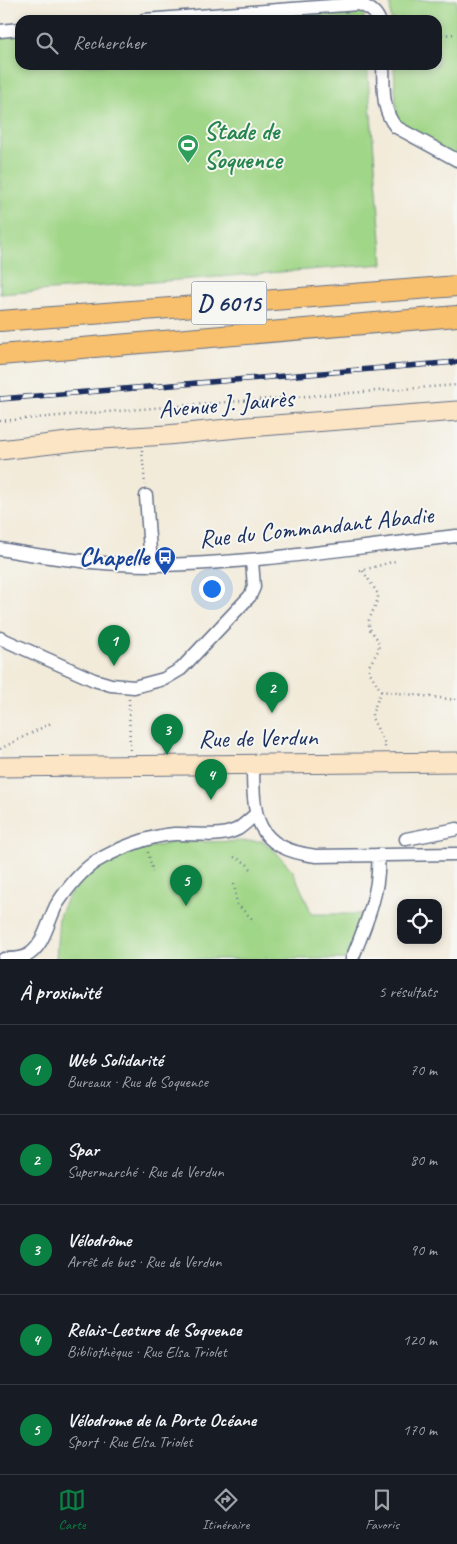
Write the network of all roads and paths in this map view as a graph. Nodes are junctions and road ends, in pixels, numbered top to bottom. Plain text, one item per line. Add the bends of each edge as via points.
1 (211, 15) edge
2 (376, 15) edge
3 (15, 29) edge
4 (0, 30) edge
5 (457, 34) edge
6 (442, 35) edge
7 (383, 70) edge
8 (457, 160) edge
9 (457, 286) edge
10 (457, 316) edge
11 (0, 320) edge
12 (0, 356) edge
13 (457, 385) edge
14 (457, 411) edge
15 (0, 420) edge
16 (0, 450) edge
17 (142, 451) dead end
18 (146, 496) joint
19 (457, 536) edge
20 (0, 549) edge
21 (252, 560) junction
22 (396, 561) dead end
23 (151, 565) junction
24 (0, 638) edge
25 (129, 687) junction
26 (381, 691) junction
27 (457, 700) edge
28 (51, 723) dead end
29 (0, 749) edge
30 (387, 762) junction
31 (457, 762) edge
32 (253, 763) junction
33 (130, 765) junction
34 (0, 767) edge
35 (256, 814) junction
36 (457, 829) edge
37 (406, 839) dead end
38 (145, 840) junction
39 (457, 854) edge
40 (378, 855) junction
41 (234, 857) dead end
42 (251, 868) dead end
43 (153, 872) dead end
44 (234, 884) dead end
45 (252, 920) dead end
46 (4, 959) edge
47 (352, 959) edge

1 - 2 street via 359,4
3 - 4 street
5 - 6 path
7 - 8 street via 390,120 396,127
9 - 11 main road, D 6015
10 - 12 main road, D 6015
13 - 15 path
14 - 16 main road, Avenue J. Jaurès via 85,440
17 - 18 path
18 - 23 street
19 - 21 street, Rue du Commandant Abadie
20 - 23 street, Rue du Commandant Abadie via 68,560
21 - 23 street, Rue du Commandant Abadie
21 - 25 street via 254,587 250,596 181,669 164,679
22 - 26 path via 362,571 378,594 369,628 378,640 379,649 369,671
24 - 25 street via 94,680
25 - 33 path
26 - 27 path
26 - 30 path via 372,718 385,744
28 - 29 path
30 - 31 main road, Rue de Verdun
30 - 32 main road, Rue de Verdun
32 - 33 main road, Rue de Verdun
32 - 35 street
33 - 34 main road, Rue de Verdun
35 - 38 street via 229,832 174,834
35 - 40 street via 272,841 293,852 316,856
36 - 37 street
38 - 43 path
38 - 46 street via 123,848 88,868 74,880 57,904 35,949 26,956
39 - 40 street
40 - 47 street via 379,867 370,915
41 - 42 path
44 - 45 path via 237,904

